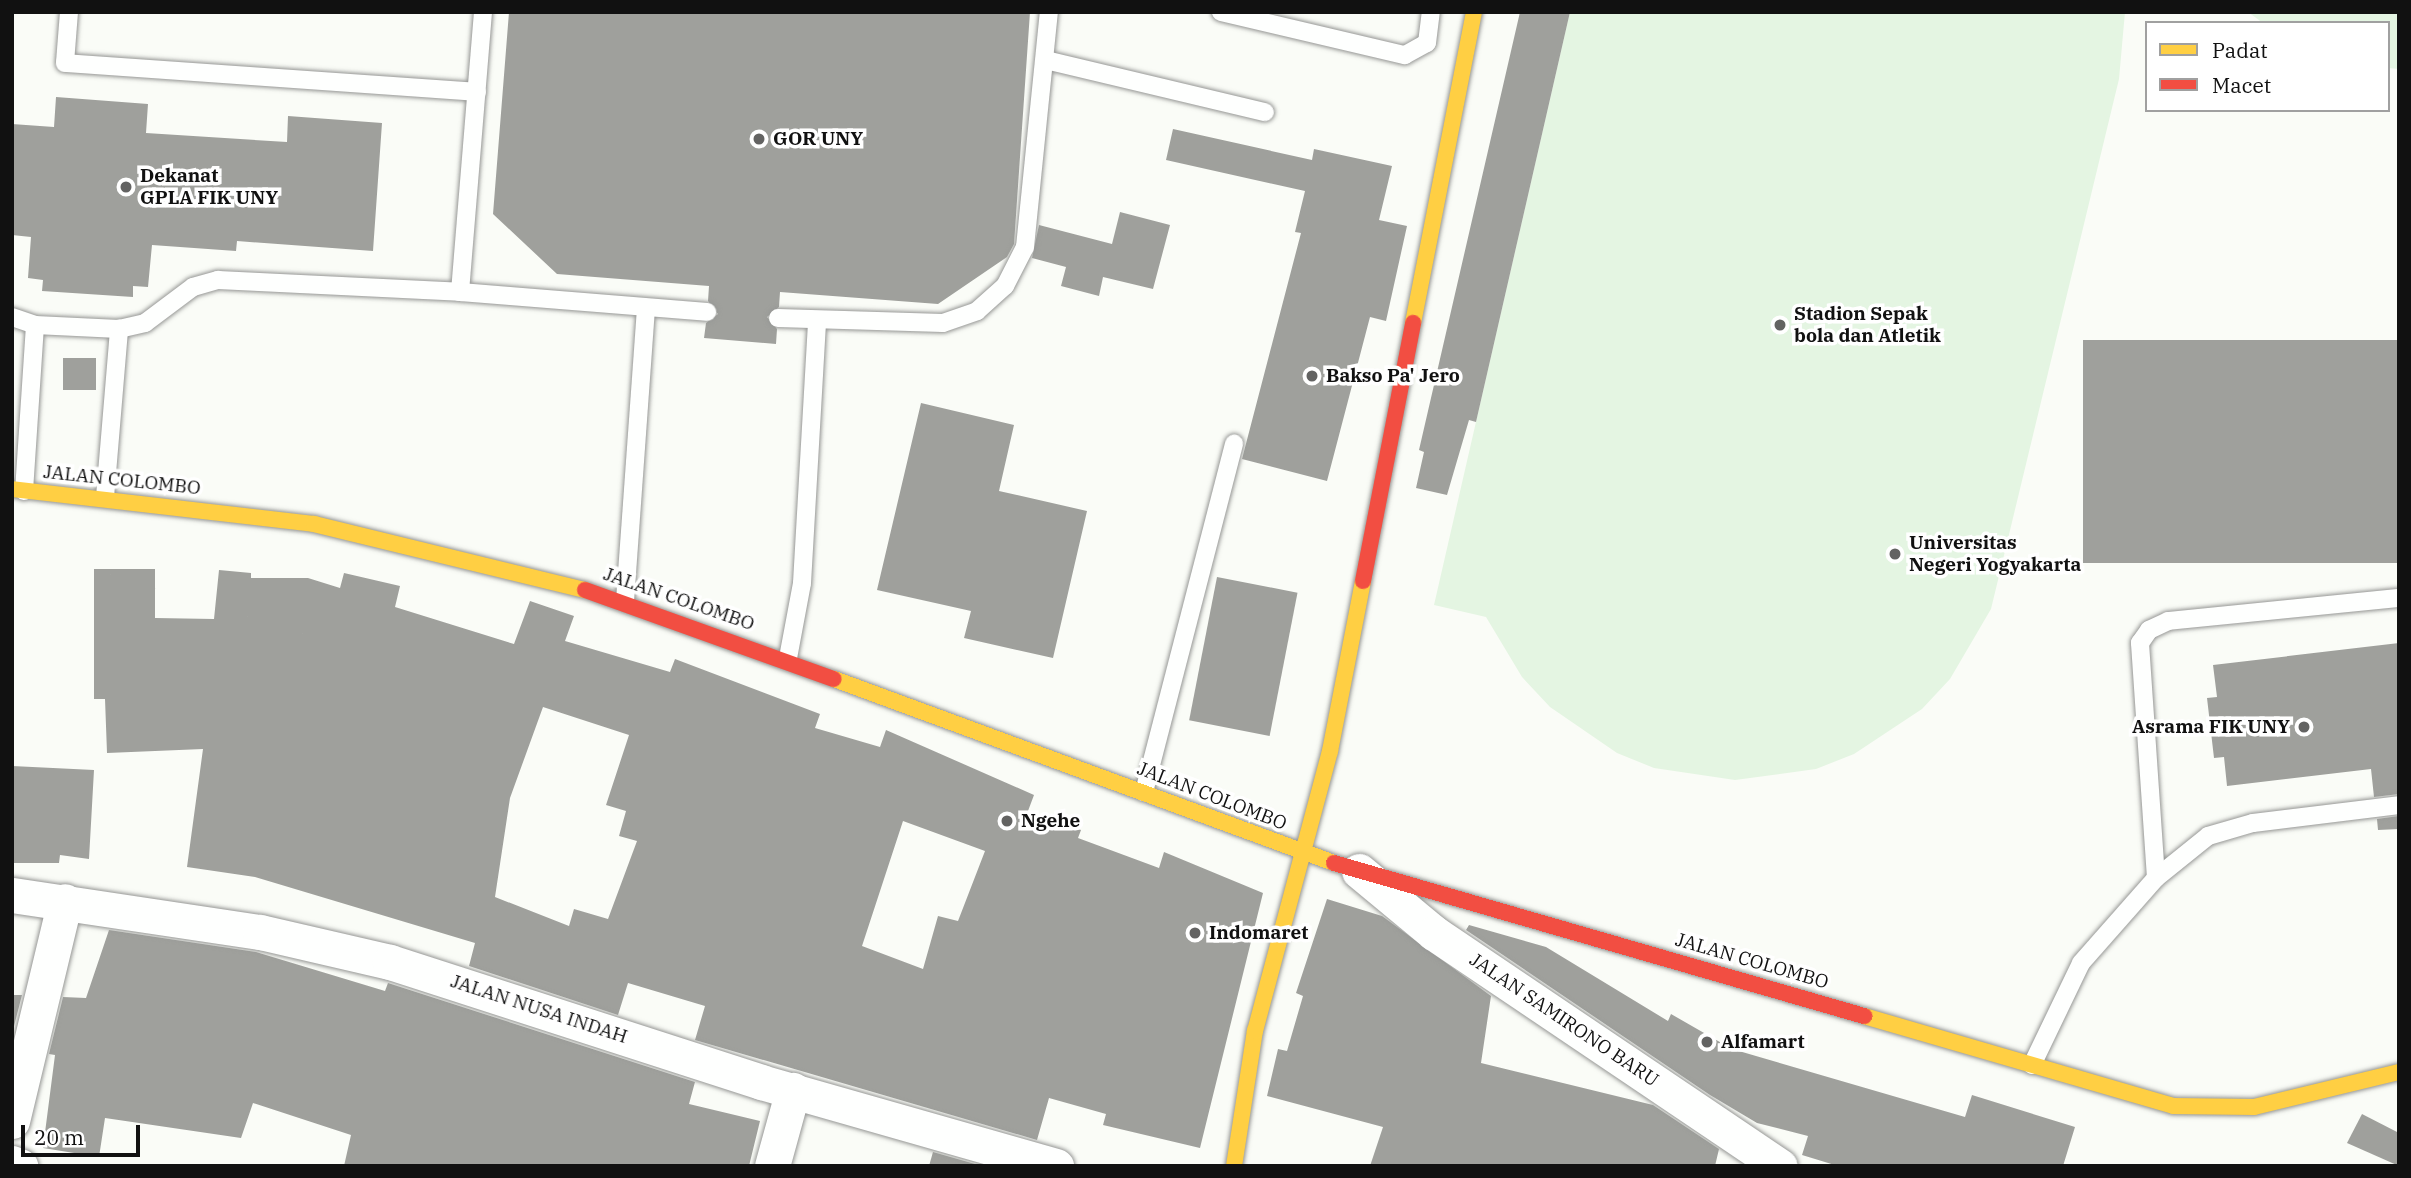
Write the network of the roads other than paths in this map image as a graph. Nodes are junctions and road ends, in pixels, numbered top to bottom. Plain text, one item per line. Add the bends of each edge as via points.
1 (69, 12) edge
2 (483, 12) edge
3 (1049, 12) edge
4 (1221, 12) edge
5 (1432, 12) edge
6 (1474, 12) edge
7 (1046, 60) junction
8 (477, 92) junction
9 (1265, 113) dead end
10 (460, 292) junction
11 (646, 308) junction
12 (707, 313) dead end
13 (12, 317) edge
14 (778, 318) dead end
15 (817, 320) junction
16 (35, 325) junction
17 (119, 329) junction
18 (1234, 443) dead end
19 (18, 490) edge
20 (105, 497) junction
21 (2399, 598) edge
22 (625, 601) junction
23 (788, 658) junction
24 (1144, 792) junction
25 (2399, 805) edge
26 (1307, 855) junction
27 (1353, 866) junction
28 (2156, 878) junction
29 (12, 895) edge
30 (65, 901) junction
31 (2032, 1065) junction
32 (2399, 1072) edge
33 (793, 1090) junction
34 (12, 1121) edge
35 (1017, 1162) edge
36 (12, 1163) edge
37 (20, 1166) edge
38 (772, 1166) edge
39 (1056, 1166) edge
40 (1234, 1166) edge
41 (1780, 1166) edge

1 - 8 lane via 65,64
2 - 8 lane
3 - 7 lane
4 - 5 lane via 1405,55 1427,43
6 - 26 main road
7 - 9 lane
7 - 15 lane via 1025,247 1005,286 977,311 943,323
8 - 10 lane
10 - 11 lane
10 - 17 lane via 218,280 193,287 145,323
11 - 12 lane
11 - 22 lane
13 - 16 lane
14 - 15 lane
15 - 23 lane via 802,583
16 - 17 lane
16 - 19 lane
17 - 20 lane
18 - 24 lane
19 - 20 main road, JALAN COLOMBO
20 - 22 main road, JALAN COLOMBO via 314,524 470,558
21 - 28 lane via 2168,621 2148,630 2140,643
22 - 23 main road, JALAN COLOMBO
23 - 24 main road, JALAN COLOMBO
24 - 26 main road, JALAN COLOMBO
25 - 28 lane via 2231,829 2208,836
26 - 27 main road, JALAN COLOMBO
26 - 40 main road via 1255,1031
27 - 31 main road, JALAN COLOMBO
27 - 41 street, JALAN SAMIRONO BARU via 1434,933
28 - 31 lane via 2081,963
29 - 30 street, JALAN NUSA INDAH
30 - 33 street, JALAN NUSA INDAH via 285,937 390,962
30 - 34 street
31 - 32 main road, JALAN COLOMBO via 2173,1106 2213,1109 2254,1107
33 - 35 street, JALAN NUSA INDAH
33 - 38 street
35 - 39 street, JALAN NUSA INDAH
36 - 37 street

